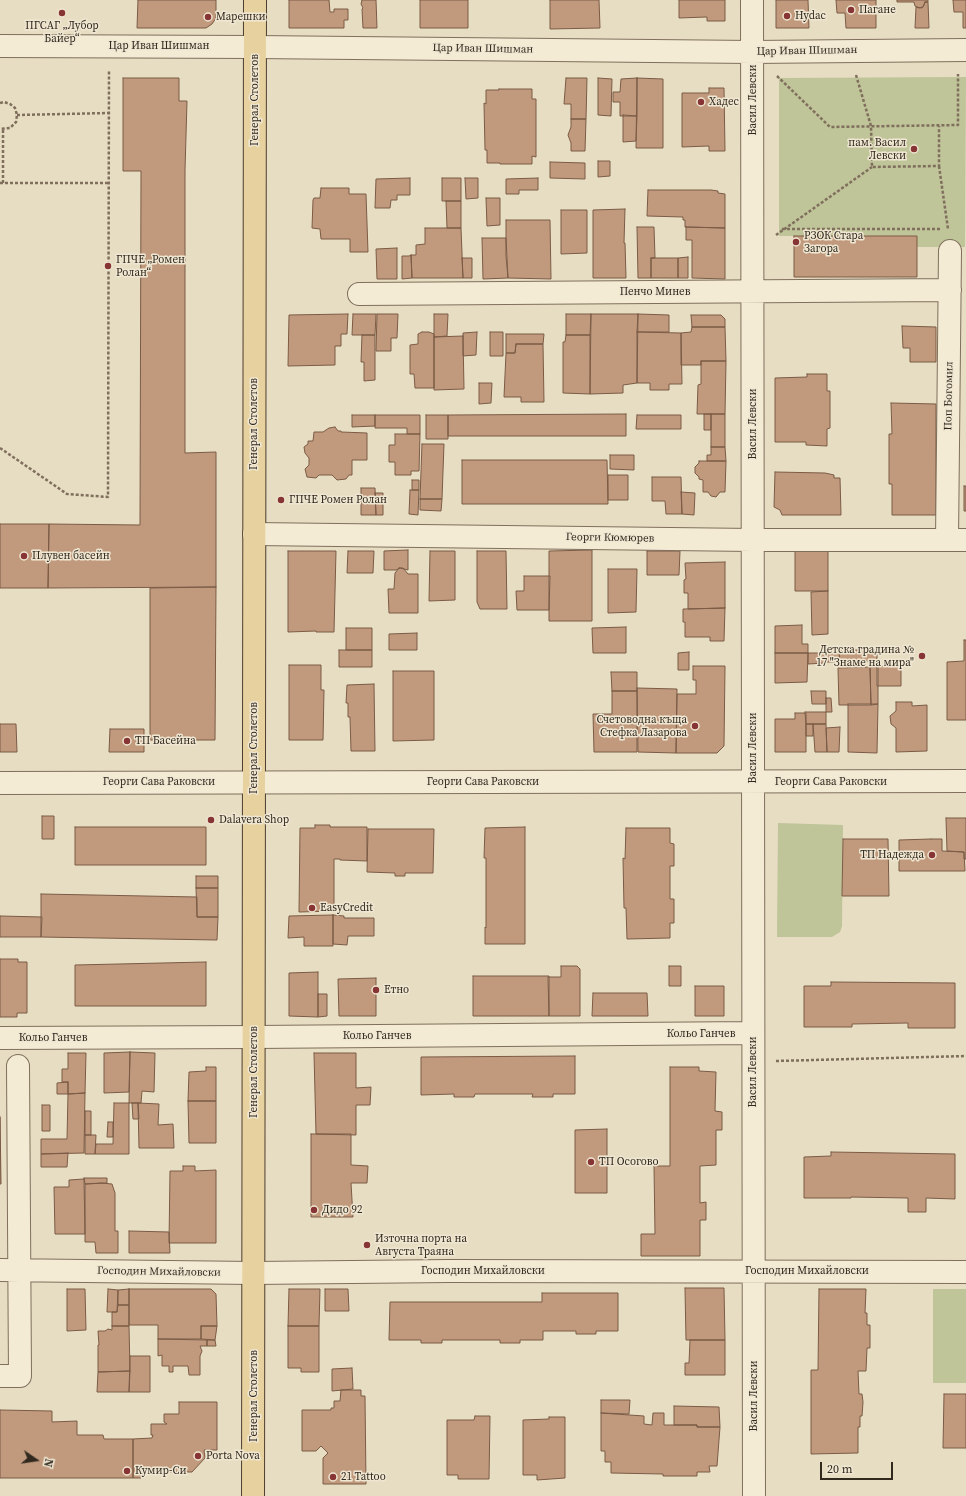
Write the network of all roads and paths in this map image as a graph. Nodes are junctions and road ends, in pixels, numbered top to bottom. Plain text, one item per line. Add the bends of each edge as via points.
1 (255, 0) edge
2 (752, 0) edge
3 (0, 46) edge
4 (109, 46) junction
5 (255, 47) junction
6 (962, 50) edge
7 (850, 51) junction
8 (752, 52) junction
9 (0, 103) edge
10 (109, 113) junction
11 (17, 115) junction
12 (871, 126) junction
13 (939, 126) junction
14 (1, 129) edge
15 (940, 166) junction
16 (872, 167) junction
17 (1, 183) edge
18 (109, 183) junction
19 (782, 229) junction
20 (948, 229) junction
21 (950, 251) joint
22 (753, 255) junction
23 (950, 290) junction
24 (753, 291) junction
25 (359, 294) dead end
26 (0, 448) edge
27 (254, 534) junction
28 (753, 540) junction
29 (957, 540) edge
30 (254, 782) junction
31 (753, 782) junction
32 (966, 782) edge
33 (0, 783) edge
34 (753, 1033) junction
35 (254, 1037) junction
36 (0, 1038) edge
37 (966, 1056) edge
38 (754, 1061) junction
39 (18, 1066) dead end
40 (10, 1270) edge
41 (754, 1271) junction
42 (966, 1272) edge
43 (254, 1273) junction
44 (0, 1376) edge
45 (254, 1496) edge
46 (754, 1496) edge

1 - 5 main road, Генерал Столетов
2 - 8 street, Васил Левски
3 - 4 street, Цар Иван Шишман
4 - 5 street, Цар Иван Шишман
4 - 10 path
5 - 8 street, Цар Иван Шишман
5 - 27 main road, Генерал Столетов
6 - 7 street, Цар Иван Шишман
6 - 13 path via 958,125
7 - 8 street, Цар Иван Шишман
7 - 12 path
8 - 12 path via 830,127
8 - 22 street, Васил Левски
9 - 11 path via 10,104 15,108
10 - 11 path
10 - 18 path
11 - 14 path via 16,122 10,128
12 - 13 path
12 - 16 path
13 - 15 path
14 - 17 path
15 - 16 path
15 - 20 path
16 - 19 path
17 - 18 path
18 - 26 path via 108,497 67,494
19 - 20 path
19 - 22 path
20 - 21 path
21 - 23 street, Поп Богомил
22 - 24 street, Васил Левски
23 - 24 street, Пенчо Минев
23 - 29 street, Поп Богомил
24 - 25 street, Пенчо Минев
24 - 28 street, Васил Левски
27 - 28 street, Георги Кюмюрев
27 - 30 main road, Генерал Столетов
28 - 29 street, Георги Кюмюрев
28 - 31 street, Васил Левски
30 - 31 street, Георги Сава Раковски
30 - 33 street, Георги Сава Раковски
30 - 35 main road, Генерал Столетов
31 - 32 street, Георги Сава Раковски
31 - 34 street, Васил Левски
34 - 35 street, Кольо Ганчев
34 - 38 street, Васил Левски
35 - 36 street, Кольо Ганчев
35 - 43 main road, Генерал Столетов
37 - 38 path
38 - 41 street, Васил Левски
39 - 40 street
40 - 43 street, Господин Михайловски
40 - 44 street via 20,1376
41 - 42 street, Господин Михайловски
41 - 43 street, Господин Михайловски
41 - 46 street, Васил Левски
43 - 45 main road, Генерал Столетов

